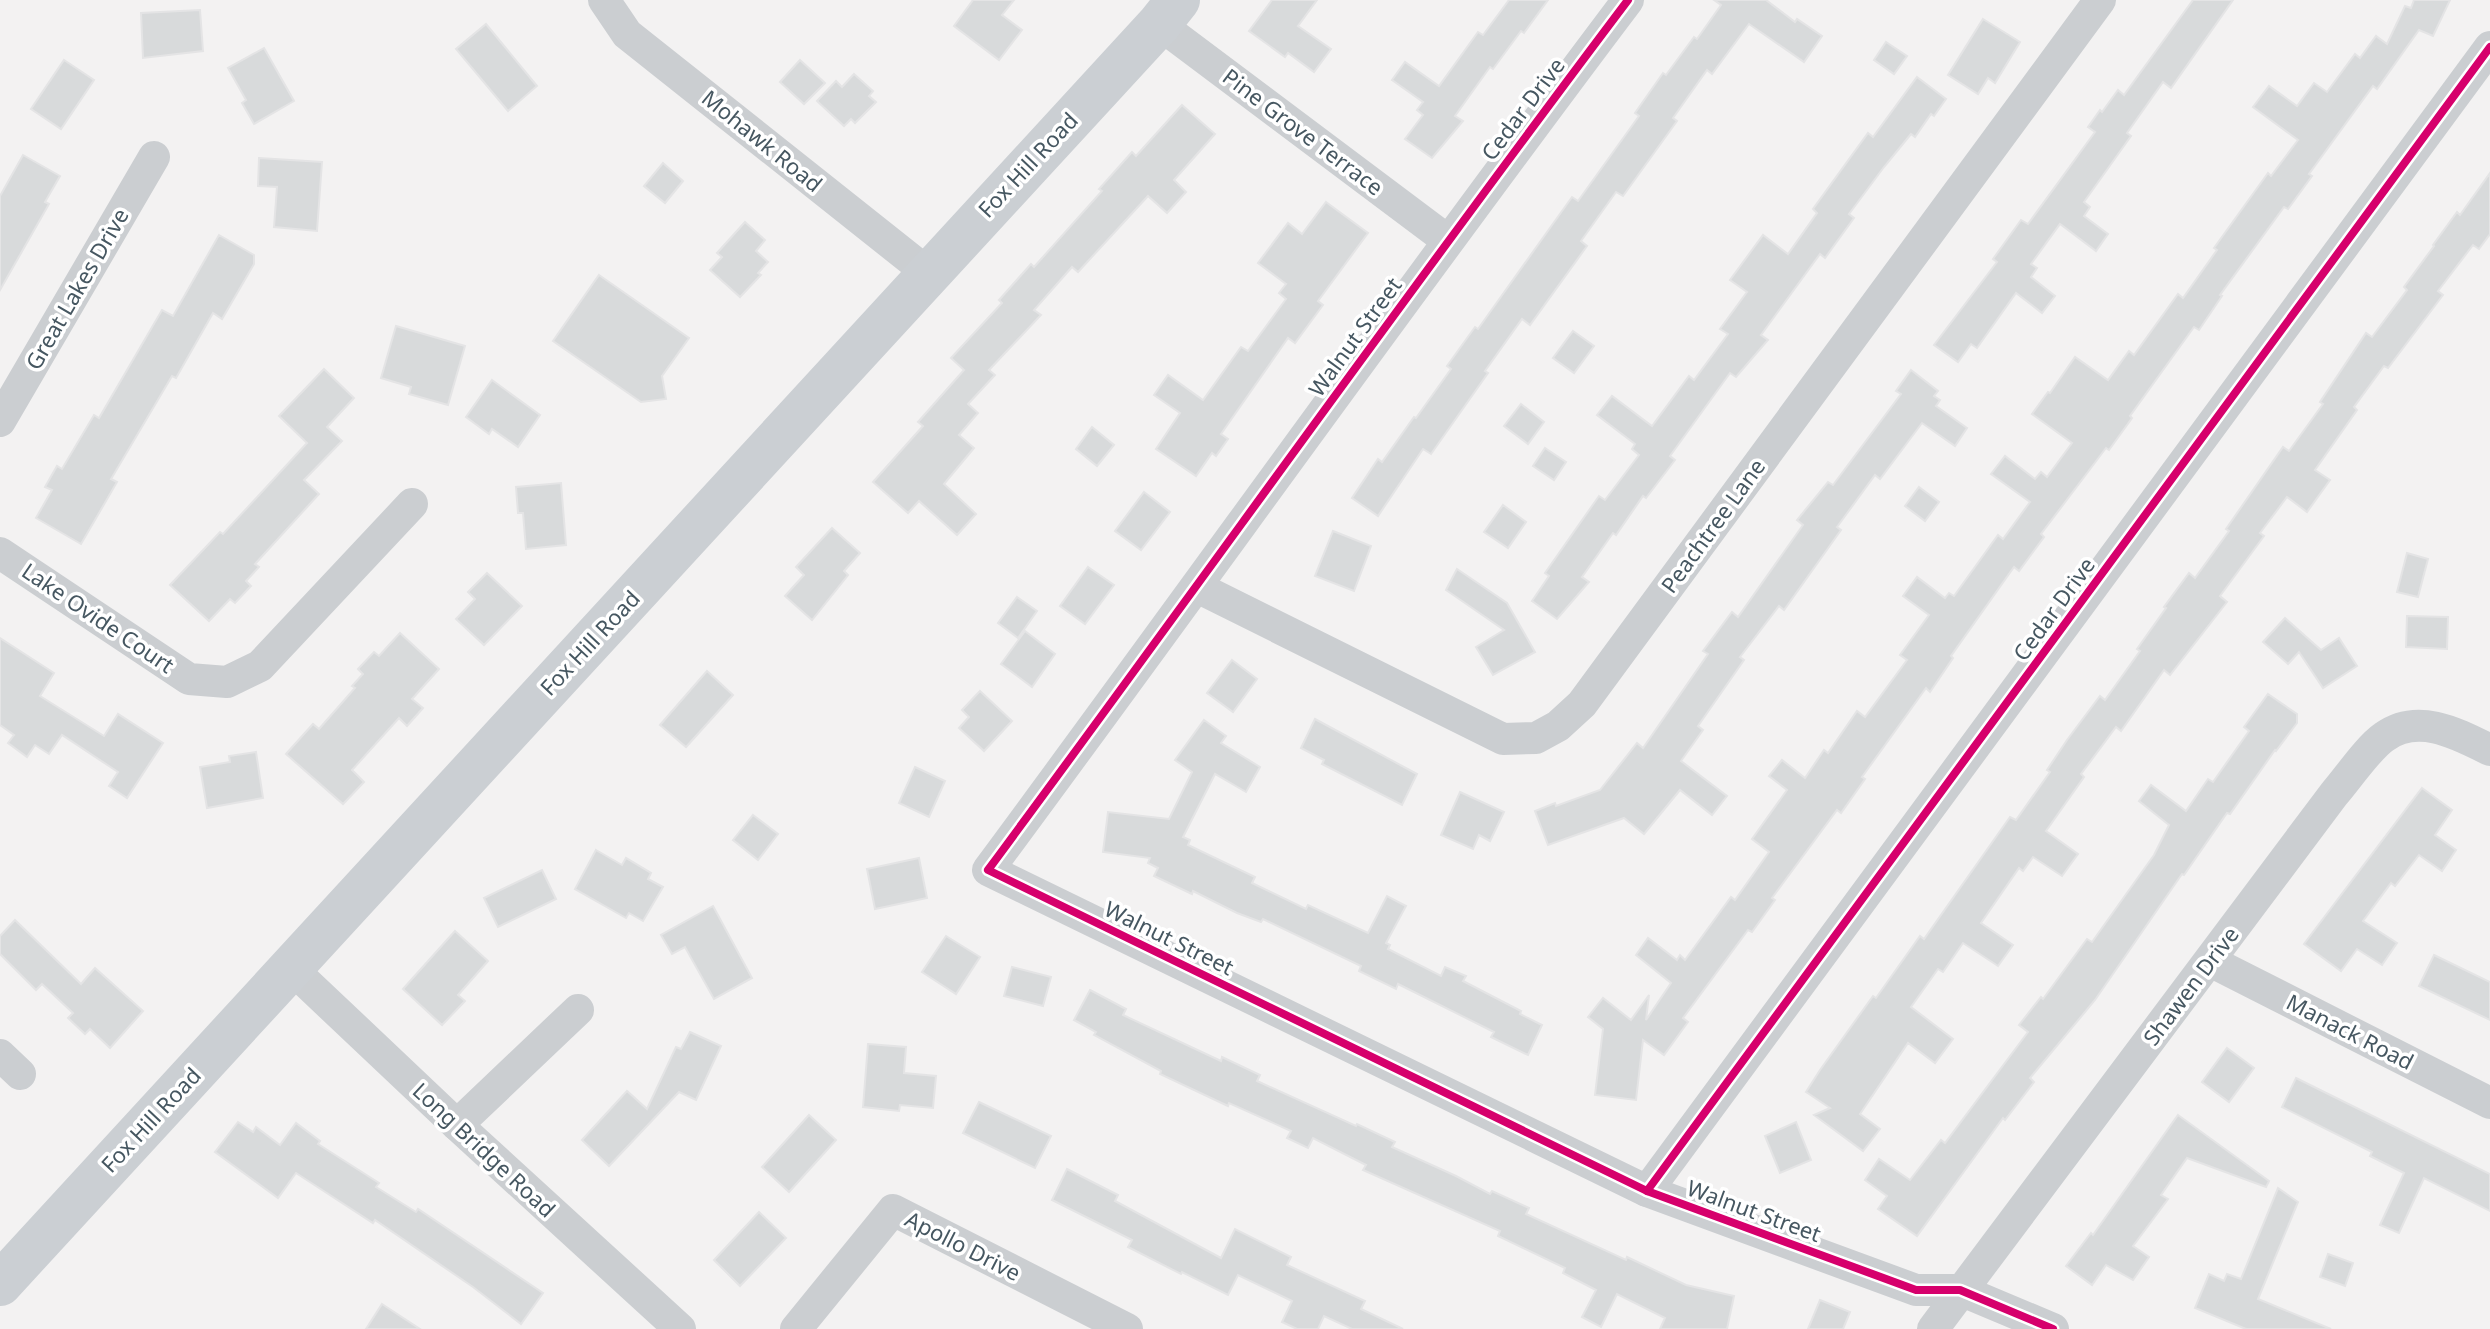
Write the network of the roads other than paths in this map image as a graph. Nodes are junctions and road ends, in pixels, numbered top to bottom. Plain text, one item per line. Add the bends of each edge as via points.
1 (604, 0) edge
2 (1628, 0) edge
3 (2100, 0) edge
4 (1168, 12) edge
5 (2490, 47) edge
6 (154, 157) dead end
7 (1447, 240) junction
8 (928, 273) junction
9 (0, 421) edge
10 (412, 504) dead end
11 (0, 553) edge
12 (1197, 587) junction
13 (2490, 750) edge
14 (2210, 961) junction
15 (291, 968) junction
16 (578, 1010) dead end
17 (2490, 1103) edge
18 (457, 1125) junction
19 (1647, 1191) junction
20 (0, 1284) edge
21 (1960, 1290) junction
22 (680, 1329) edge
23 (796, 1329) edge
24 (1127, 1329) edge
25 (1933, 1329) edge
26 (2053, 1329) edge

1 - 8 street, Mohawk Road via 627,34
2 - 7 street, Cedar Drive
3 - 12 street, Peachtree Lane via 1582,704 1558,726 1536,738 1503,739
4 - 7 street, Pine Grove Terrace
4 - 8 main road, Fox Hill Road
5 - 19 street, Cedar Drive
6 - 9 street, Great Lakes Drive
7 - 12 street, Walnut Street
8 - 15 main road, Fox Hill Road
10 - 11 street, Lake Ovide Court via 260,666 227,682 189,679
12 - 19 street, Walnut Street via 988,870
13 - 14 street, Shawen Drive via 2435,726 2408,726 2384,736 2334,794
14 - 17 street, Manack Road
14 - 21 street, Shawen Drive
15 - 18 street, Long Bridge Road
15 - 20 main road, Fox Hill Road
16 - 18 street
18 - 22 street, Long Bridge Road
19 - 21 street, Walnut Street via 1916,1290
21 - 25 street, Shawen Drive
21 - 26 street, Walnut Street
23 - 24 street, Apollo Drive via 893,1210

